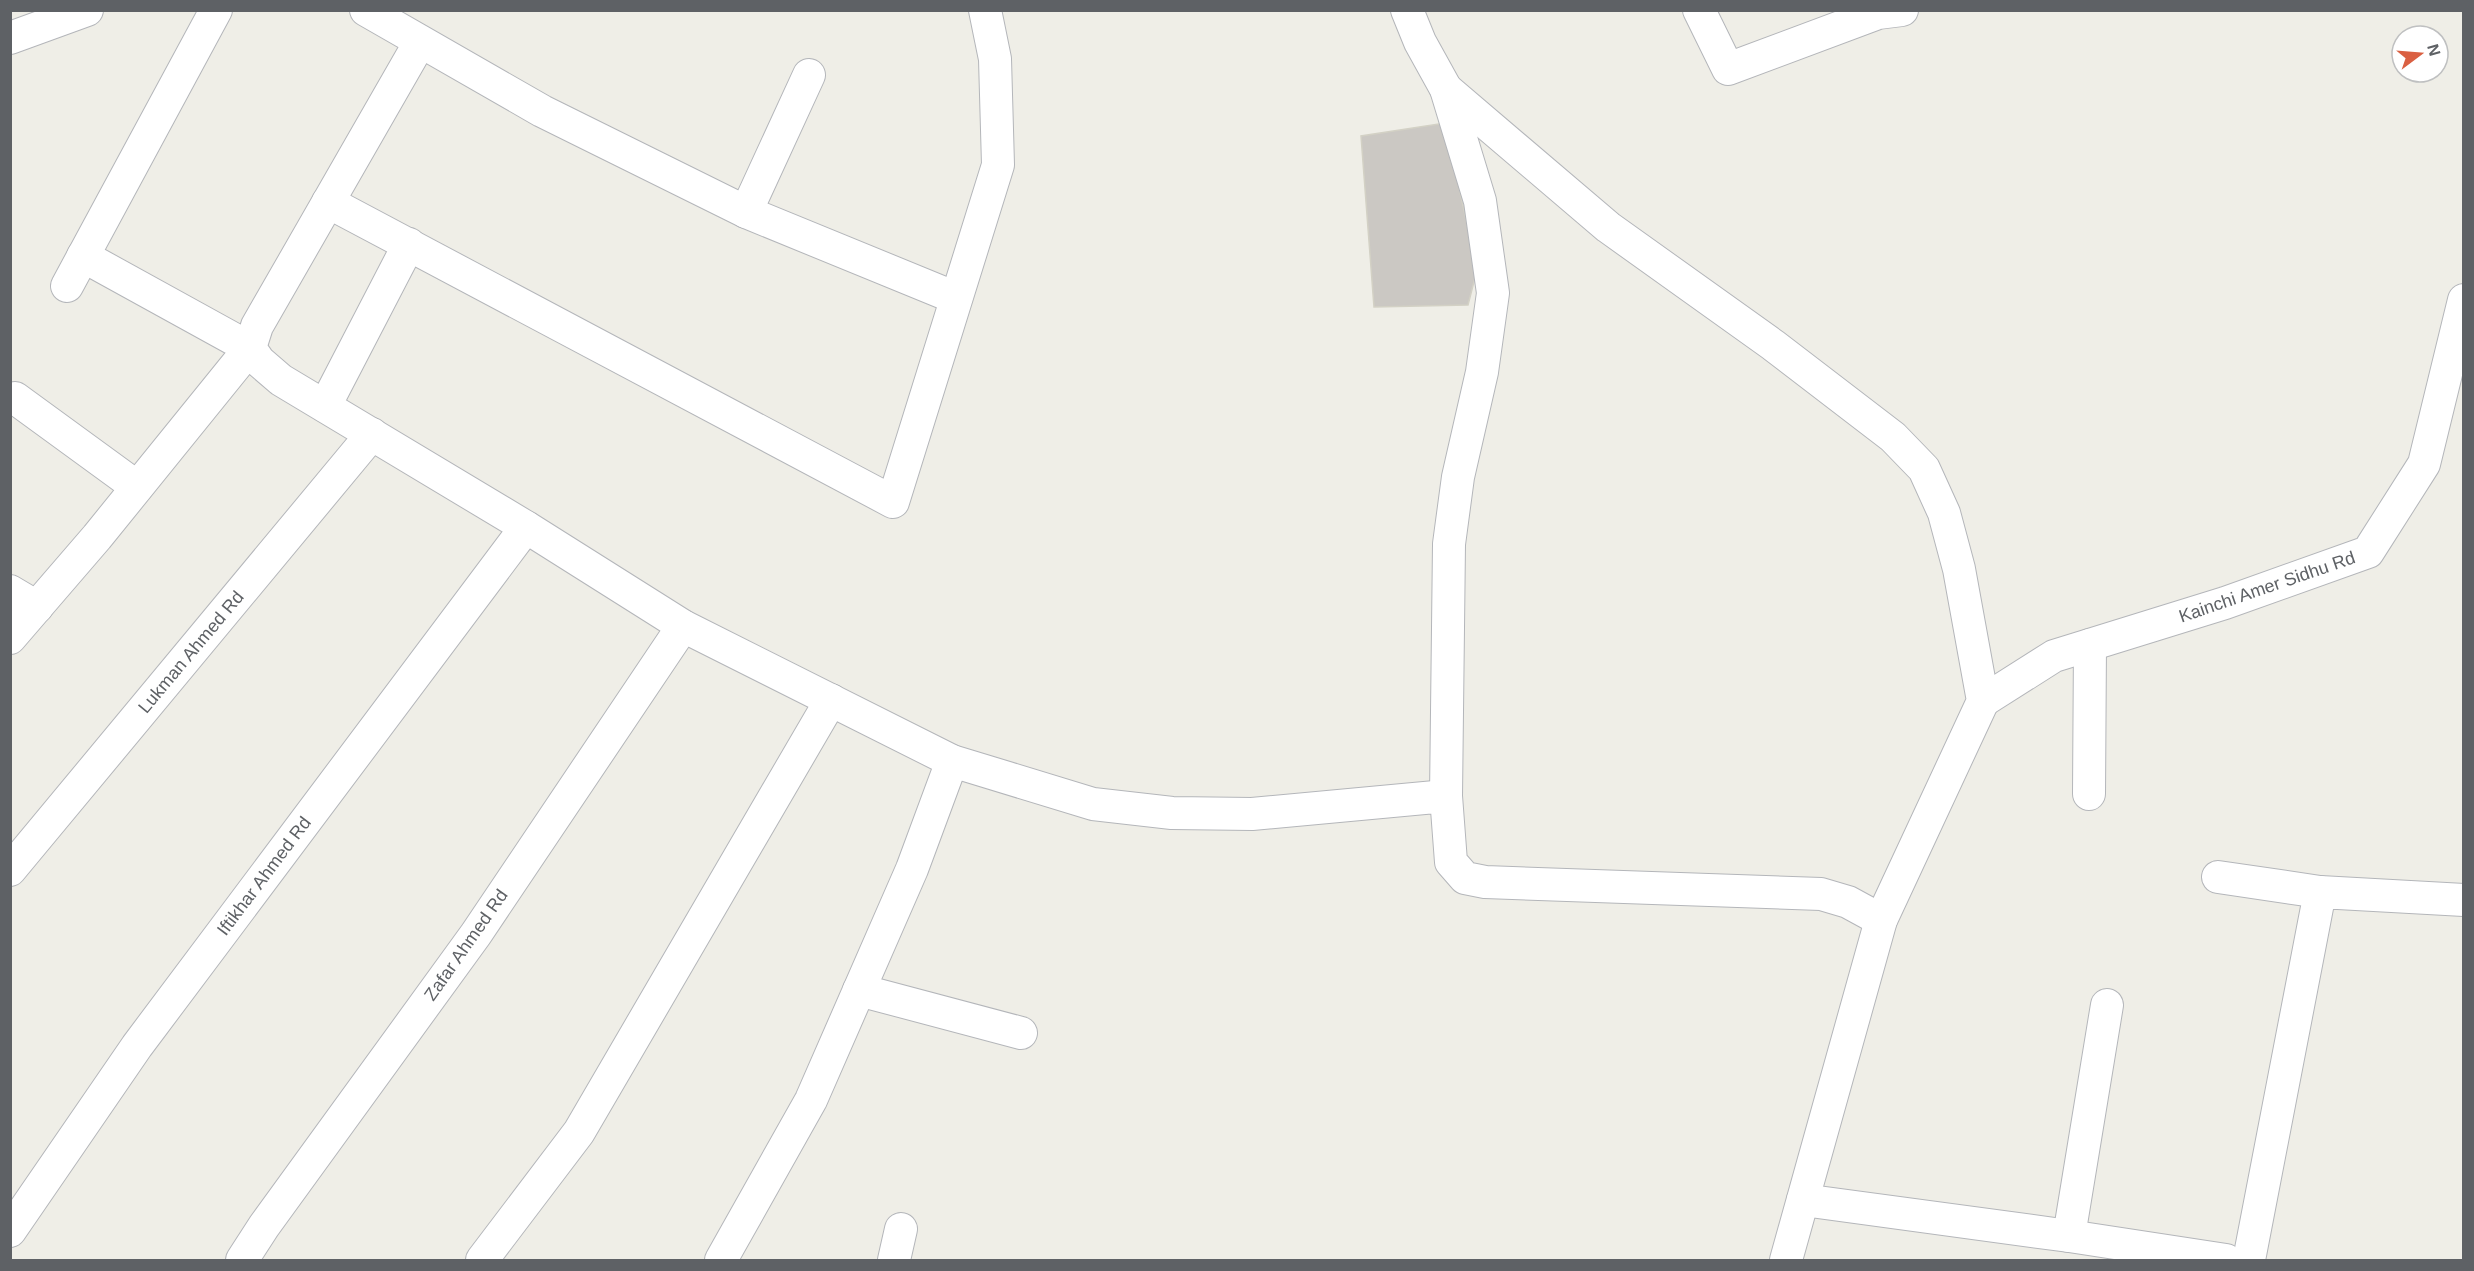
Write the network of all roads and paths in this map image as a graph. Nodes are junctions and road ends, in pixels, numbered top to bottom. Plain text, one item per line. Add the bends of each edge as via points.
1 (87, 10) edge
2 (216, 10) edge
3 (366, 10) edge
4 (985, 10) edge
5 (1407, 10) edge
6 (1699, 10) edge
7 (1902, 10) edge
8 (1895, 11) edge
9 (10, 38) edge
10 (420, 42) junction
11 (809, 75) dead end
12 (1446, 89) junction
13 (328, 202) junction
14 (746, 212) junction
15 (409, 244) junction
16 (83, 256) junction
17 (67, 286) dead end
18 (956, 298) junction
19 (2463, 300) edge
20 (250, 348) junction
21 (15, 398) dead end
22 (325, 406) junction
23 (372, 435) junction
24 (137, 487) junction
25 (526, 527) junction
26 (10, 591) edge
27 (37, 607) junction
28 (683, 626) junction
29 (10, 638) edge
30 (2090, 645) junction
31 (831, 700) junction
32 (1983, 701) junction
33 (952, 761) junction
34 (2089, 794) dead end
35 (1446, 796) junction
36 (10, 870) edge
37 (2218, 877) dead end
38 (2320, 892) junction
39 (2463, 900) edge
40 (1881, 920) junction
41 (859, 990) junction
42 (2107, 1005) dead end
43 (1021, 1033) dead end
44 (1803, 1200) junction
45 (901, 1229) dead end
46 (10, 1231) edge
47 (2069, 1236) junction
48 (242, 1260) edge
49 (482, 1260) edge
50 (721, 1260) edge
51 (894, 1260) edge
52 (1786, 1260) edge
53 (2226, 1260) edge
54 (2249, 1260) edge

1 - 9 street
2 - 16 street
3 - 10 street
4 - 18 street via 995,59 998,165
5 - 12 street
6 - 8 street via 1728,69 1878,13
7 - 8 street
10 - 13 street
10 - 14 street via 542,111
11 - 14 street
12 - 32 street via 1608,227 1893,437 1924,469 1944,513 1959,569
12 - 35 street via 1480,201 1493,292 1449,544
13 - 15 street
13 - 20 street via 256,326
14 - 18 street
15 - 18 street via 893,502
15 - 22 street
16 - 17 street
16 - 20 street
19 - 30 street, Kainchi Amer Sidhu Rd via 2424,464 2368,552
20 - 22 street via 281,380
20 - 24 street
21 - 24 street
22 - 23 street
23 - 25 street
23 - 36 street, Lukman Ahmed Rd
24 - 27 street
25 - 28 street
25 - 46 street, Iftikhar Ahmed Rd via 137,1046
26 - 27 street
27 - 29 street
28 - 31 street
28 - 48 street, Zafar Ahmed Rd via 476,934
30 - 32 street, Kainchi Amer Sidhu Rd via 2054,656
30 - 34 street
31 - 33 street
31 - 49 street via 579,1132
32 - 40 street
33 - 35 street via 1093,804 1172,813 1252,813
33 - 41 street via 912,869
35 - 40 street via 1451,862 1465,879 1821,894 1848,902
37 - 38 street
38 - 39 street
38 - 54 street
40 - 44 street
41 - 43 street
41 - 50 street via 811,1100
42 - 47 street
44 - 47 street
44 - 52 street
45 - 51 street
47 - 53 street

